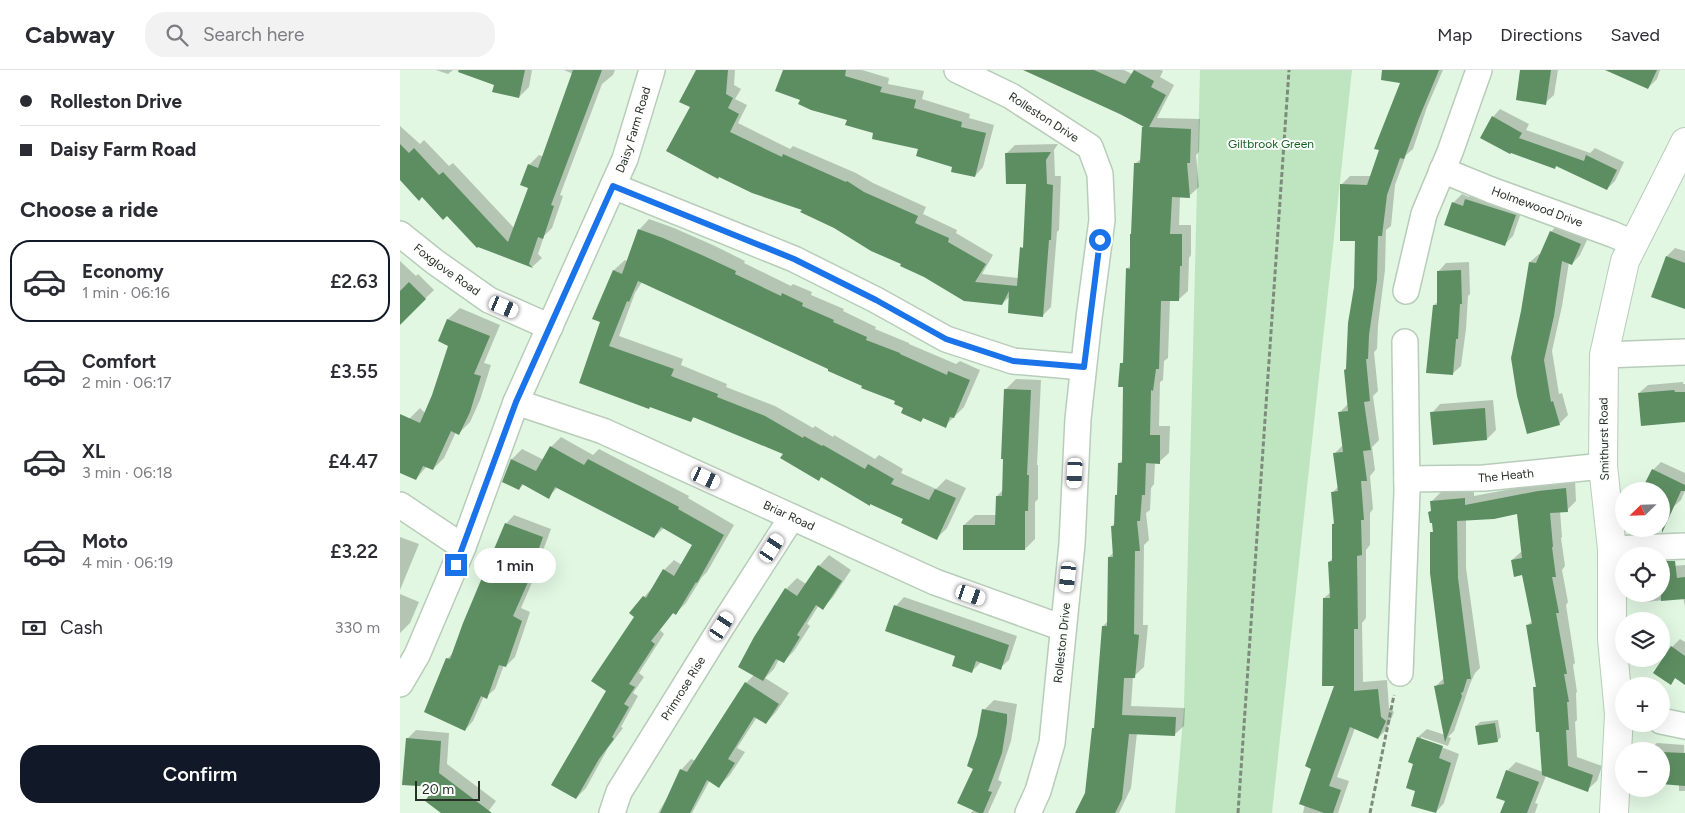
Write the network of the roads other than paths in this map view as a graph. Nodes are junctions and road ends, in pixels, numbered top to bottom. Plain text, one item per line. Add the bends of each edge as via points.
1 (652, 70) edge
2 (957, 70) edge
3 (1479, 70) edge
4 (1685, 142) edge
5 (1442, 170) junction
6 (613, 186) junction
7 (400, 234) edge
8 (1633, 243) junction
9 (1406, 291) dead end
10 (550, 327) junction
11 (1404, 342) dead end
12 (1685, 352) edge
13 (1604, 355) junction
14 (1084, 367) junction
15 (516, 402) junction
16 (1602, 466) junction
17 (1407, 479) junction
18 (400, 505) edge
19 (792, 517) junction
20 (1685, 546) edge
21 (464, 547) junction
22 (1612, 549) junction
23 (1063, 628) junction
24 (1617, 677) edge
25 (400, 684) edge
26 (1397, 684) road end
27 (1670, 723) edge
28 (1685, 726) edge
29 (1620, 732) edge
30 (612, 813) edge
31 (1028, 813) edge
32 (1614, 813) edge

1 - 6 street, Daisy Farm Road via 626,159
2 - 14 street, Rolleston Drive via 1011,96 1090,147 1100,174 1102,220
3 - 5 street
4 - 8 street, Smithurst Road
5 - 8 street, Holmewood Drive
5 - 9 street via 1424,214
6 - 10 street, Daisy Farm Road
6 - 14 street via 794,259 946,339 1013,361
7 - 10 street, Foxglove Road via 489,300
8 - 13 street, Smithurst Road via 1625,261
10 - 15 street, Daisy Farm Road
11 - 17 street
12 - 13 street
13 - 16 street, Smithurst Road
14 - 23 street, Rolleston Drive
15 - 19 street, Briar Road via 603,431
15 - 21 street, Daisy Farm Road
16 - 17 street, The Heath via 1484,478
16 - 22 street, Smithurst Road
17 - 26 street
18 - 21 street
19 - 23 street, Briar Road via 935,582
19 - 30 street, Primrose Rise via 619,792
20 - 22 street
21 - 25 street, Daisy Farm Road via 417,655
22 - 24 street, Smithurst Road via 1612,639
23 - 31 street, Rolleston Drive via 1052,743
27 - 28 street
29 - 32 street, Smithurst Road

